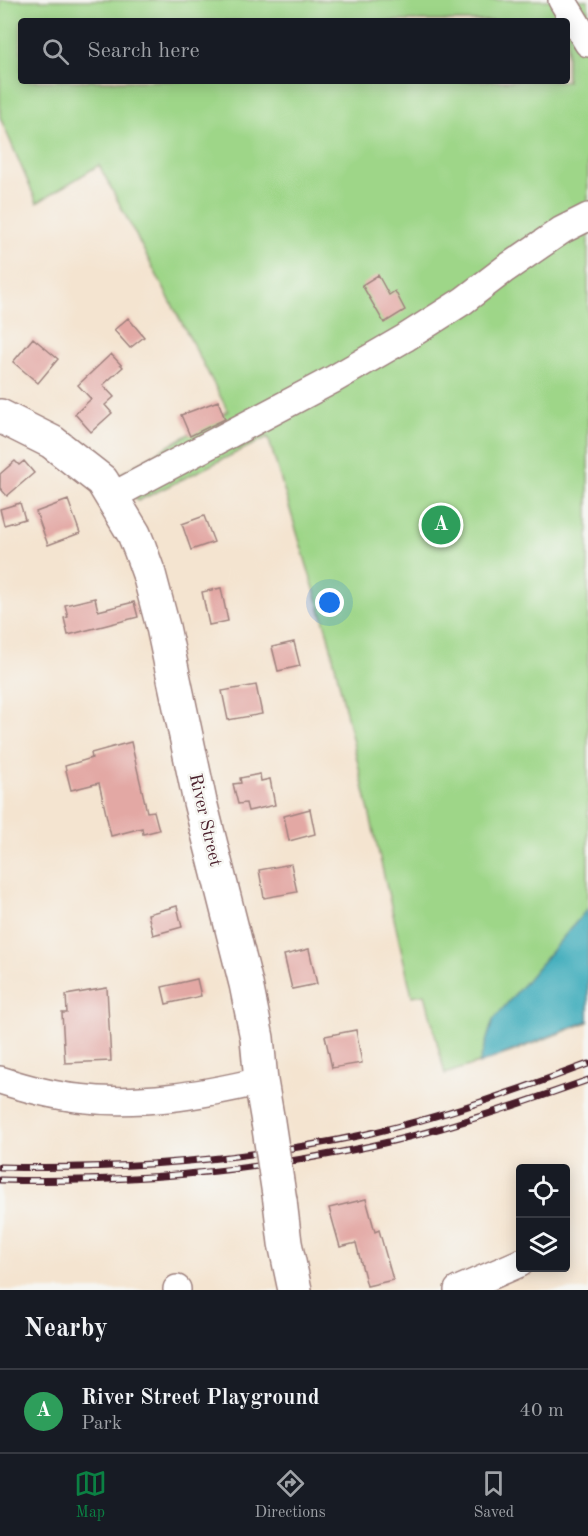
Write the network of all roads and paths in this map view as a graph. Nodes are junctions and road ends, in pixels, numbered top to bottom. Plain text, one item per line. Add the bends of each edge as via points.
1 (562, 0) edge
2 (588, 42) edge
3 (588, 217) edge
4 (0, 416) edge
5 (113, 497) junction
6 (0, 1080) edge
7 (261, 1081) junction
8 (516, 1265) edge
9 (295, 1290) edge
10 (458, 1290) edge

1 - 2 street
3 - 5 street via 562,230 405,339
4 - 5 main road, River Street via 52,442 102,480
5 - 7 main road, River Street via 143,557 163,627 200,802 246,984
6 - 7 street via 54,1095 124,1101 197,1094
7 - 9 main road, River Street, bridge
8 - 10 street

